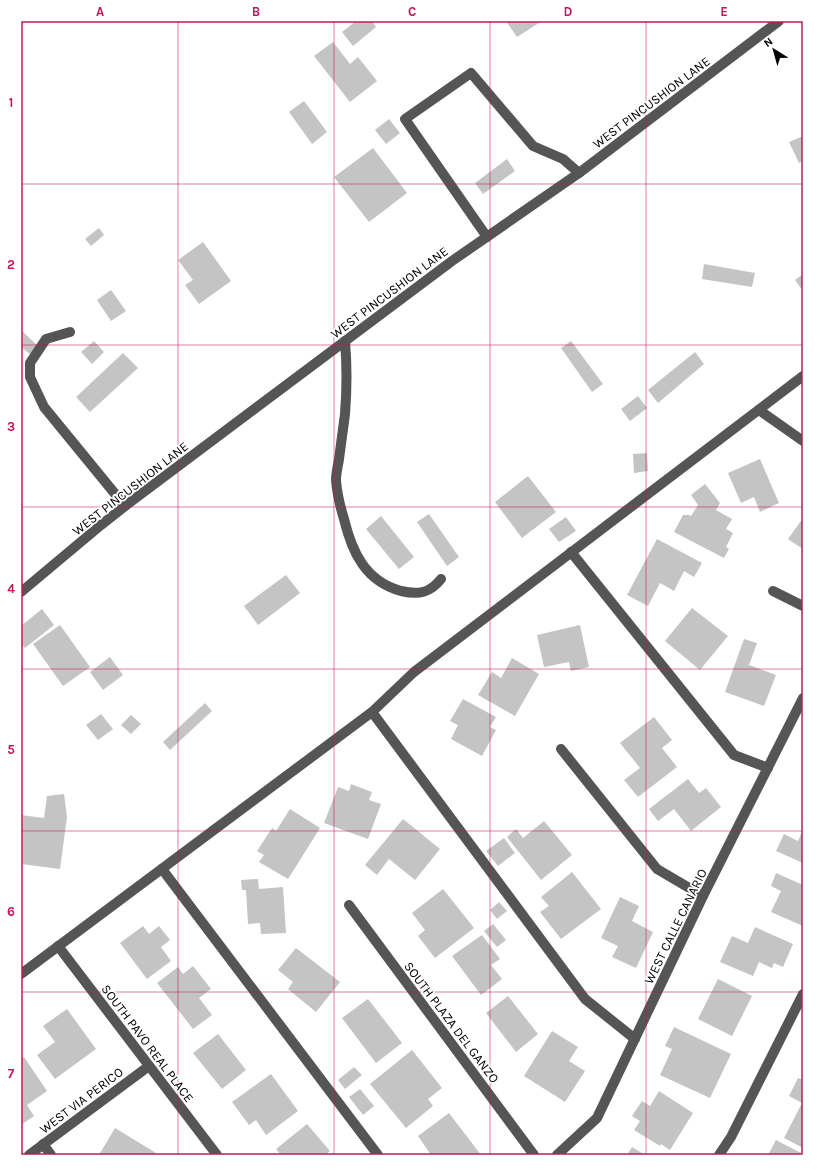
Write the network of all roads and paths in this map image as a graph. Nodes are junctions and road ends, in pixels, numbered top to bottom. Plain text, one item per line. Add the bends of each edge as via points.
1 (779, 21) edge
2 (579, 173) junction
3 (487, 237) junction
4 (70, 332) dead end
5 (345, 341) junction
6 (803, 376) edge
7 (759, 410) junction
8 (803, 440) edge
9 (126, 506) junction
10 (571, 552) junction
11 (441, 579) dead end
12 (773, 591) dead end
13 (21, 592) edge
14 (803, 606) edge
15 (803, 698) edge
16 (372, 712) junction
17 (561, 749) dead end
18 (768, 768) junction
19 (162, 869) junction
20 (703, 896) junction
21 (349, 905) dead end
22 (58, 946) junction
23 (21, 974) edge
24 (803, 994) edge
25 (635, 1039) junction
26 (149, 1066) junction
27 (43, 1144) junction
28 (29, 1155) edge
29 (52, 1155) edge
30 (217, 1155) edge
31 (378, 1155) edge
32 (534, 1155) edge
33 (557, 1155) edge
34 (719, 1155) edge

1 - 2 street, WEST PINCUSHION LANE
2 - 3 street, WEST PINCUSHION LANE
2 - 3 street via 563,159 533,146 471,73 405,119
3 - 5 street, WEST PINCUSHION LANE
4 - 9 street via 46,339 30,363 30,377 44,407
5 - 9 street, WEST PINCUSHION LANE
5 - 11 street via 345,414 336,479 338,500 349,538 363,566 377,580 391,588 422,593 435,587
6 - 7 street
7 - 8 street
7 - 10 street
9 - 13 street, WEST PINCUSHION LANE
10 - 16 street via 414,672
10 - 18 street via 734,755
12 - 14 street
15 - 18 street, WEST CALLE CANARIO
16 - 19 street
16 - 25 street via 585,999
17 - 20 street via 657,869
18 - 20 street, WEST CALLE CANARIO
19 - 22 street
19 - 31 street
20 - 25 street, WEST CALLE CANARIO
21 - 32 street, SOUTH PLAZA DEL GANZO
22 - 23 street
22 - 26 street, SOUTH PAVO REAL PLACE
24 - 34 street via 731,1137
25 - 33 street, WEST CALLE CANARIO via 597,1118
26 - 27 street, WEST VIA PERICO
26 - 30 street, SOUTH PAVO REAL PLACE
27 - 28 street, WEST VIA PERICO
27 - 29 street

